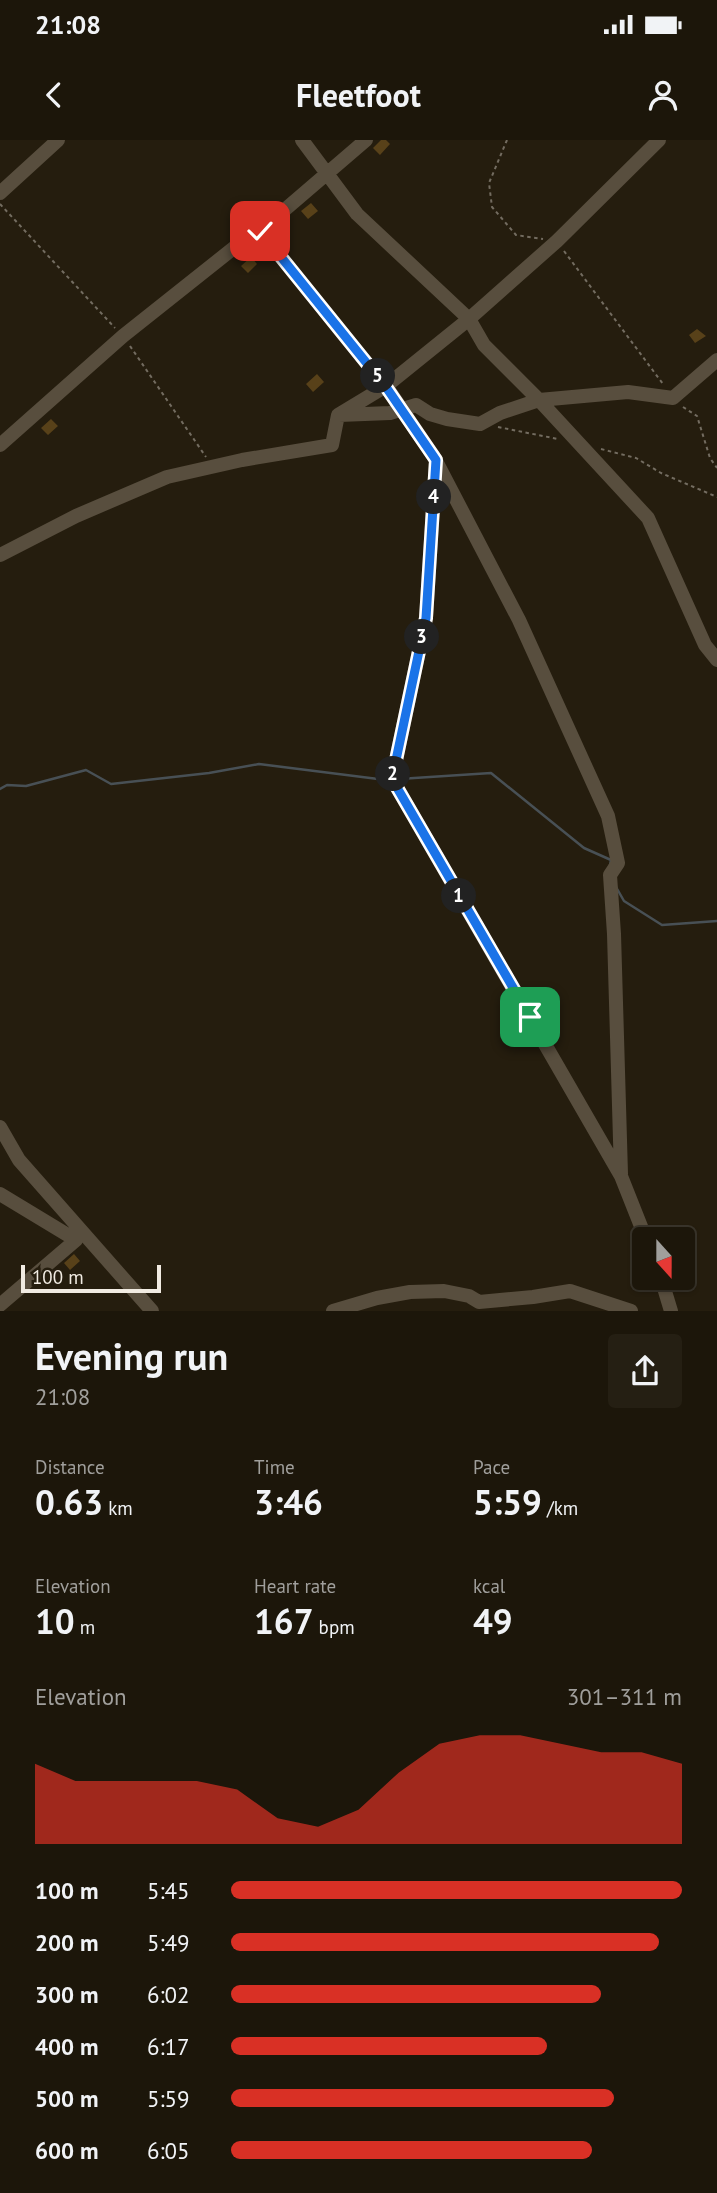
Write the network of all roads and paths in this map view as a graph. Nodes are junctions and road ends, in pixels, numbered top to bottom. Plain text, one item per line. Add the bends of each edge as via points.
1 (58, 140) edge
2 (302, 140) edge
3 (366, 140) edge
4 (507, 140) edge
5 (659, 140) edge
6 (327, 172) junction
7 (0, 194) edge
8 (260, 231) junction
9 (557, 241) junction
10 (469, 319) junction
11 (717, 360) edge
12 (386, 387) junction
13 (673, 398) junction
14 (539, 400) junction
15 (402, 410) junction
16 (338, 415) junction
17 (0, 444) edge
18 (436, 460) junction
19 (717, 468) edge
20 (0, 555) edge
21 (717, 660) edge
22 (0, 1127) edge
23 (621, 1176) junction
24 (0, 1195) edge
25 (641, 1227) edge
26 (665, 1290) edge
27 (0, 1305) edge
28 (152, 1311) edge
29 (333, 1311) edge
30 (631, 1311) edge
31 (671, 1311) edge

1 - 7 street
2 - 6 street
3 - 6 street
4 - 9 path via 489,183 492,207 516,235
5 - 9 street
6 - 8 street
6 - 10 street via 357,214
8 - 12 path
8 - 17 street via 122,336
9 - 10 street
9 - 13 path
10 - 12 street
10 - 14 street via 484,345
11 - 13 street
12 - 15 street
12 - 16 street
13 - 14 street via 628,392
13 - 19 path via 697,416
14 - 15 street via 480,424 447,419 415,405
14 - 21 street via 648,518 705,645
15 - 16 street
15 - 18 street
16 - 20 street via 332,444 167,477
18 - 23 street via 519,620 608,816 618,863 610,876
18 - 23 street via 426,618 392,779
22 - 28 street via 19,1160
23 - 25 street
24 - 27 street via 76,1240
26 - 31 street
29 - 30 street via 410,1292 444,1292 478,1302 570,1291

